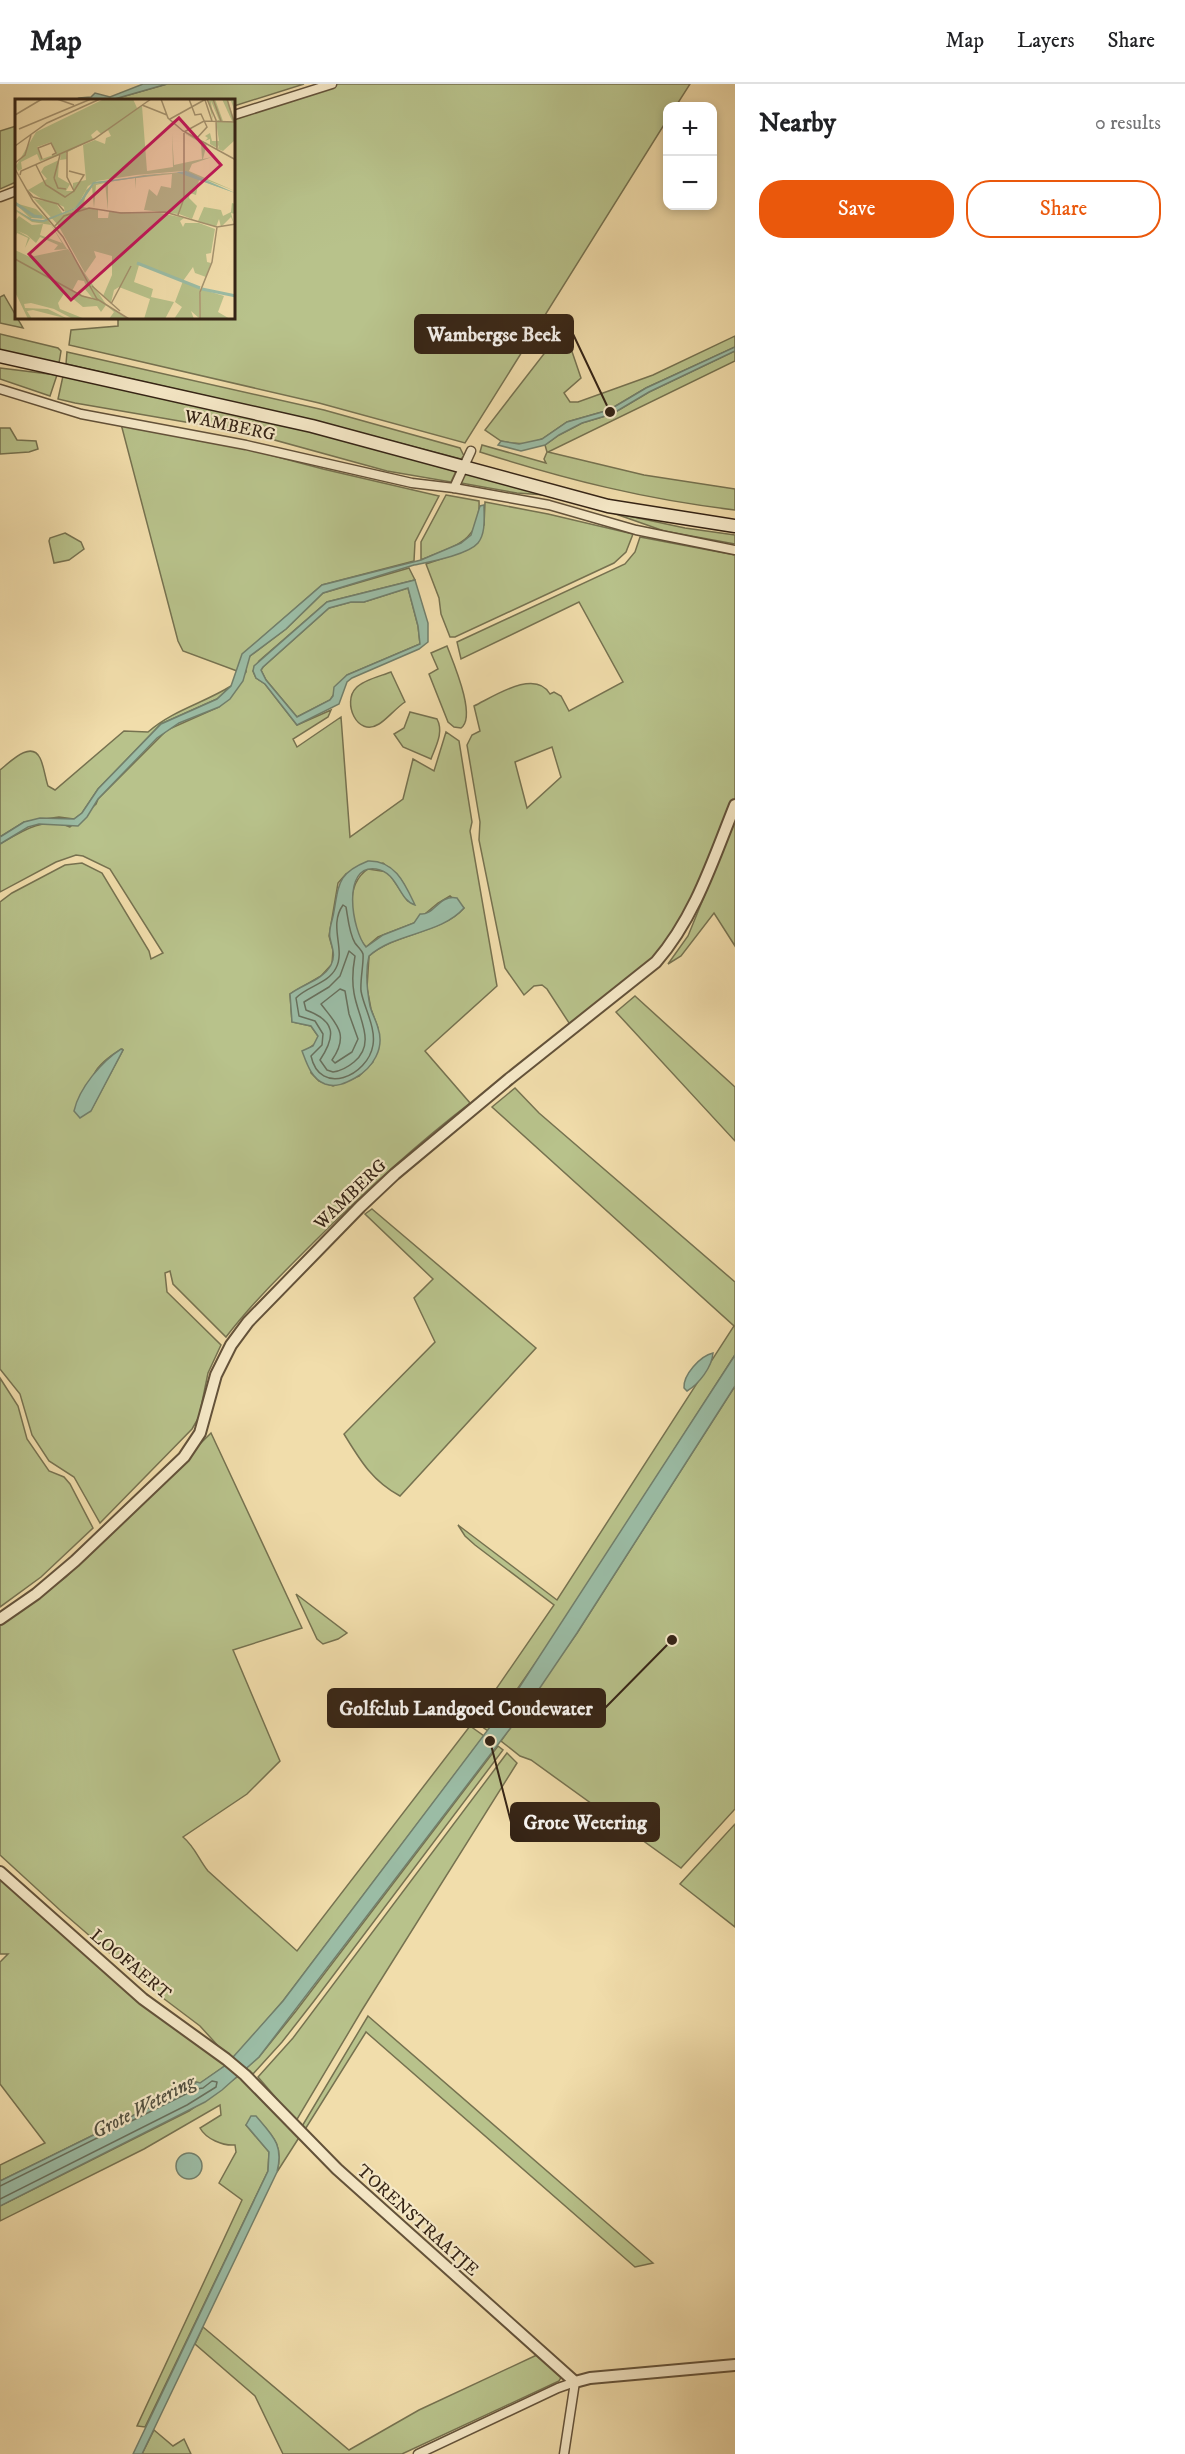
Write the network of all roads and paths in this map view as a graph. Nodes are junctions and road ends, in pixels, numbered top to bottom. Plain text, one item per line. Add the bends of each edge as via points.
1 (332, 84) edge
2 (236, 115) edge
3 (15, 191) edge
4 (0, 197) edge
5 (0, 356) edge
6 (0, 364) edge
7 (45, 368) junction
8 (0, 389) edge
9 (471, 451) dead end
10 (463, 466) junction
11 (454, 488) junction
12 (735, 526) edge
13 (735, 550) edge
14 (735, 805) edge
15 (0, 1619) edge
16 (0, 1872) edge
17 (245, 2075) joint
18 (735, 2365) edge
19 (575, 2382) junction
20 (423, 2453) edge
21 (564, 2454) edge

1 - 2 street
3 - 4 street
5 - 7 main road, WAMBERG
6 - 7 main road, WAMBERG
7 - 10 main road, WAMBERG via 312,426
8 - 11 street, WAMBERG via 81,414 412,483
9 - 10 street
10 - 11 street
10 - 12 main road, WAMBERG via 608,506
11 - 13 street, WAMBERG via 549,505 636,530
14 - 15 street, WAMBERG via 687,920 657,962 508,1079 360,1207 248,1322 231,1346 216,1375 200,1433 184,1457 75,1561
16 - 17 street, LOOFAERT via 143,1999
17 - 19 street, TORENSTRAATJE via 337,2169
18 - 19 street
19 - 20 street
19 - 21 street

